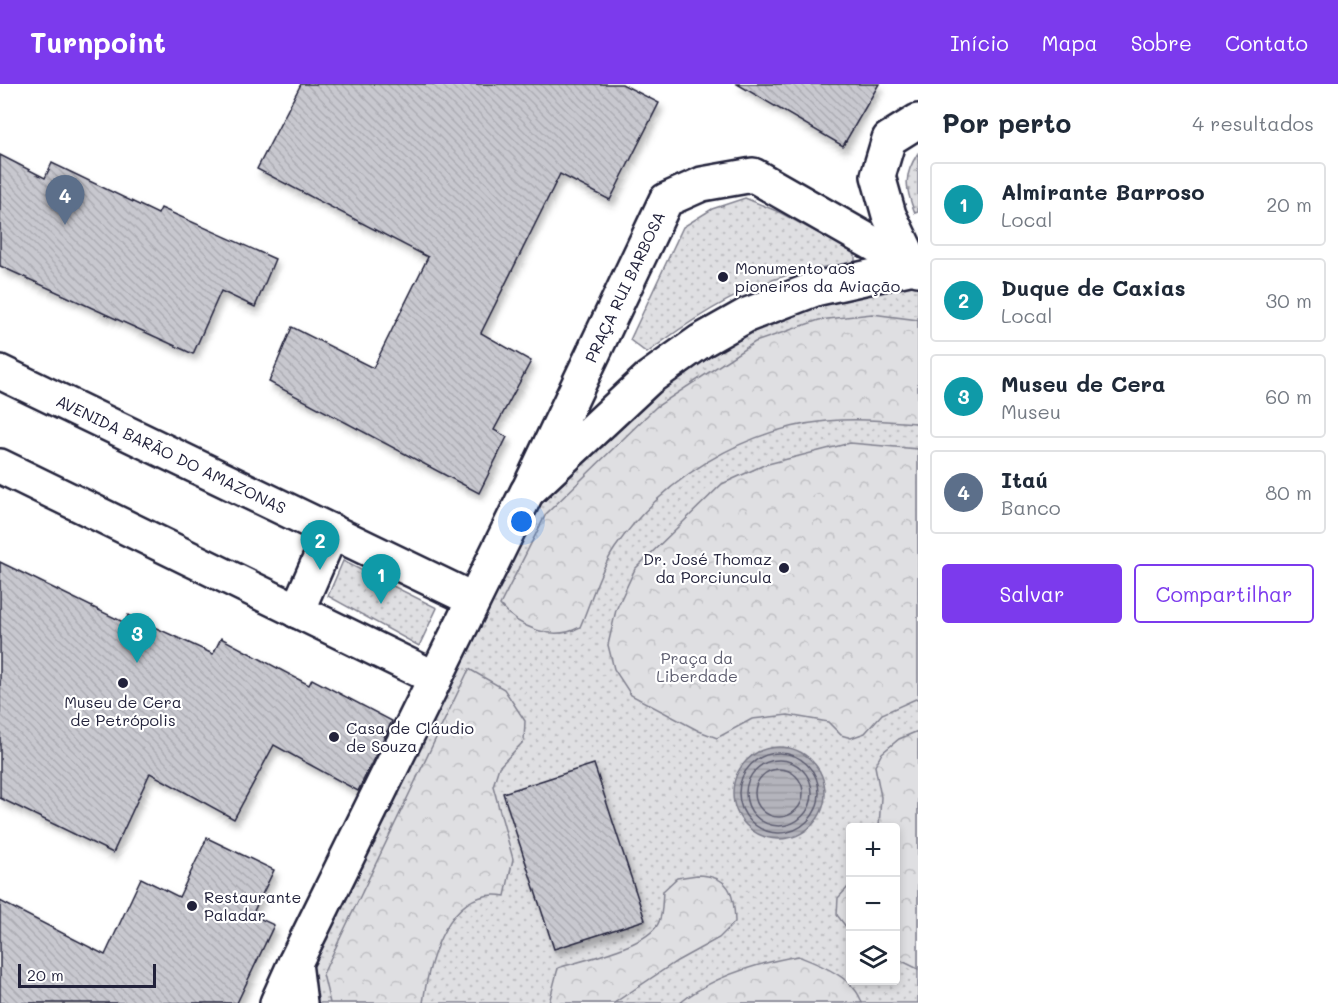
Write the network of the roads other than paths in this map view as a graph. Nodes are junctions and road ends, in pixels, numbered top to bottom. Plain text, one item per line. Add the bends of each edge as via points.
1 (918, 121) edge
2 (916, 268) edge
3 (0, 372) edge
4 (0, 466) edge
5 (527, 492) junction
6 (332, 531) junction
7 (472, 599) junction
8 (297, 611) junction
9 (435, 678) junction
10 (295, 963) junction
11 (277, 1003) edge
12 (300, 1003) edge

1 - 2 main road via 889,139 878,176 889,215
2 - 5 main road via 815,289 747,315 701,341 649,378
2 - 5 main road, PRAÇA RUI BARBOSA via 753,176 702,184 666,200
3 - 6 main road, AVENIDA BARÃO DO AMAZONAS
4 - 8 main road
5 - 7 main road
6 - 7 main road, AVENIDA BARÃO DO AMAZONAS
6 - 8 main road
7 - 9 main road
8 - 9 main road
9 - 10 main road
10 - 11 main road
10 - 12 main road

